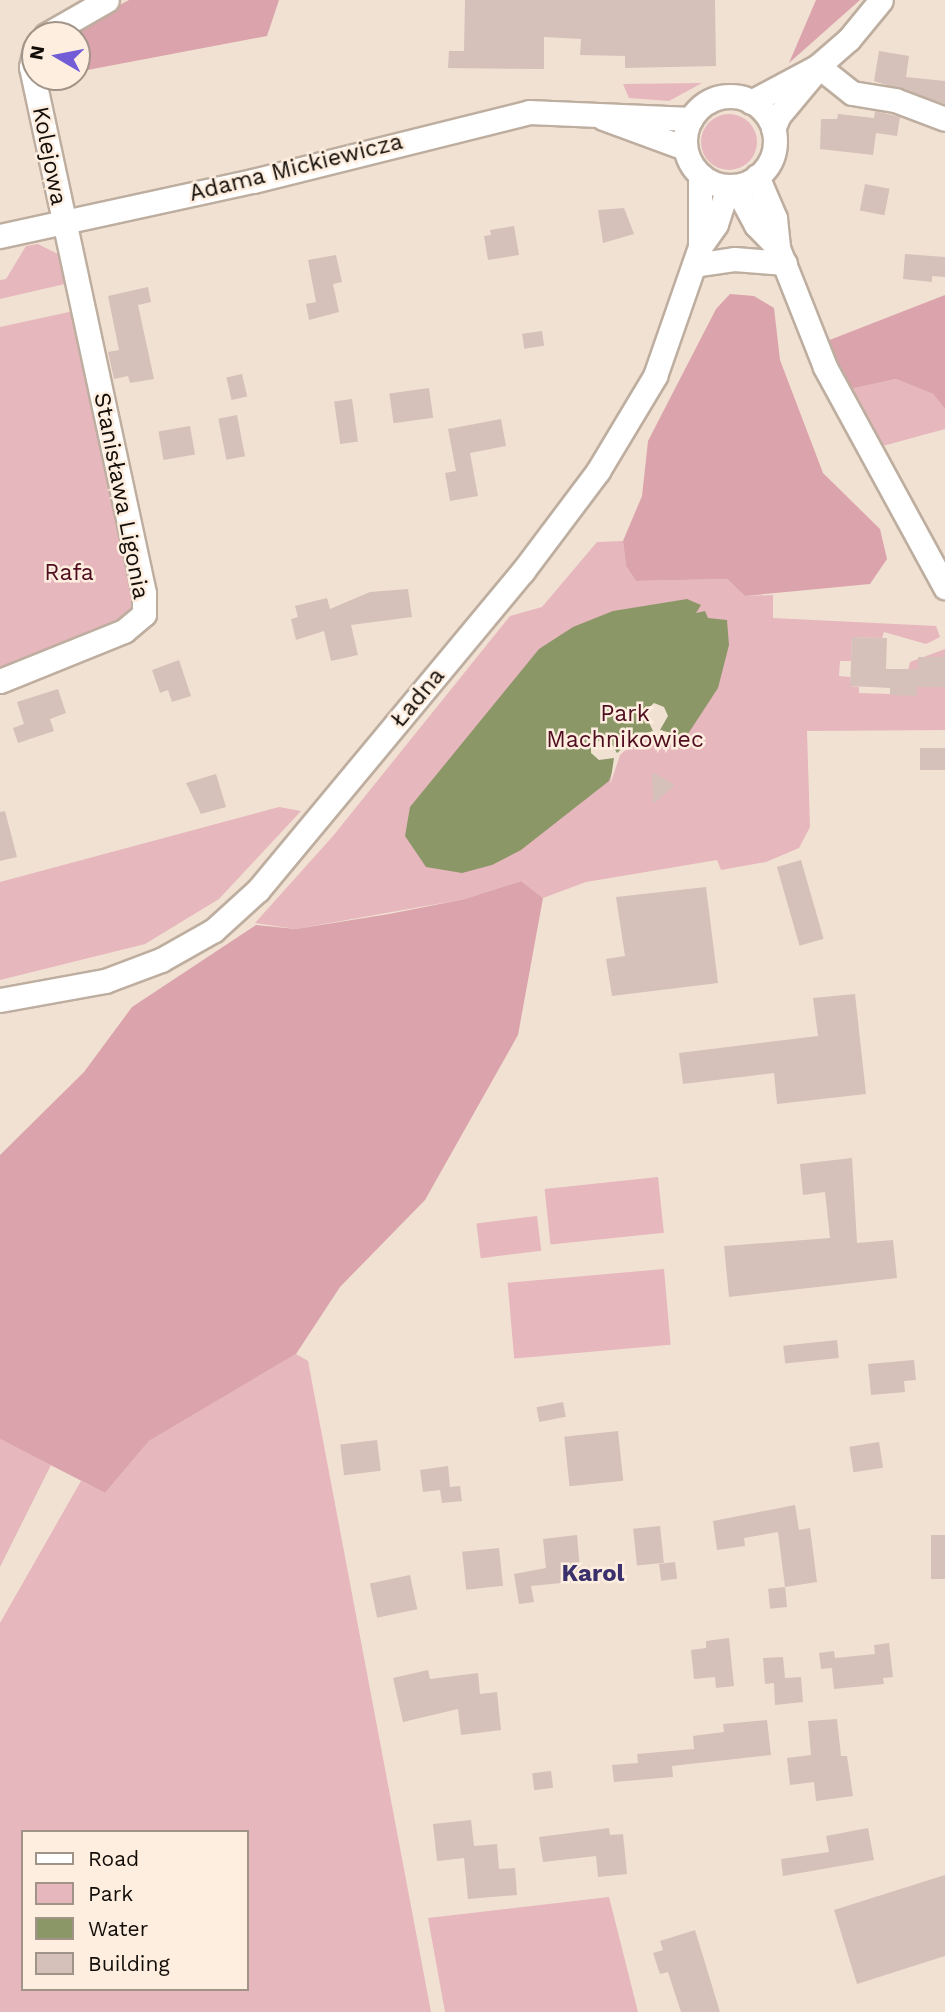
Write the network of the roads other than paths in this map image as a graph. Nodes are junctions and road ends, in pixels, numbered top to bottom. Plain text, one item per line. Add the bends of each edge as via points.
1 (107, 0) edge
2 (881, 0) edge
3 (70, 21) edge
4 (818, 66) junction
5 (36, 91) edge
6 (751, 102) junction
7 (593, 114) junction
8 (691, 119) junction
9 (945, 119) edge
10 (773, 129) junction
11 (685, 148) junction
12 (700, 175) junction
13 (757, 176) junction
14 (732, 186) junction
15 (63, 222) junction
16 (0, 236) edge
17 (782, 255) junction
18 (697, 256) junction
19 (945, 587) edge
20 (0, 681) edge
21 (0, 1000) edge

1 - 3 street
2 - 4 street via 849,39
4 - 6 street
4 - 9 street via 852,93 895,100
4 - 10 street
5 - 15 street, Kolejowa
6 - 8 street via 733,96 715,99
6 - 10 street
7 - 8 street, Adama Mickiewicza
7 - 11 street, Adama Mickiewicza
7 - 15 street, Adama Mickiewicza via 529,112 253,181
8 - 11 street
10 - 13 street via 774,152
11 - 12 street
12 - 14 street
12 - 18 street, Ładna
13 - 14 street
13 - 17 street via 775,218
14 - 17 street
14 - 18 street, Ładna
15 - 16 street, Adama Mickiewicza
15 - 20 street, Stanisława Ligonia via 144,593 144,614 124,631
17 - 18 street
17 - 19 street via 825,367
18 - 21 street, Ładna via 655,376 598,471 523,571 258,890 214,930 161,960 105,981

